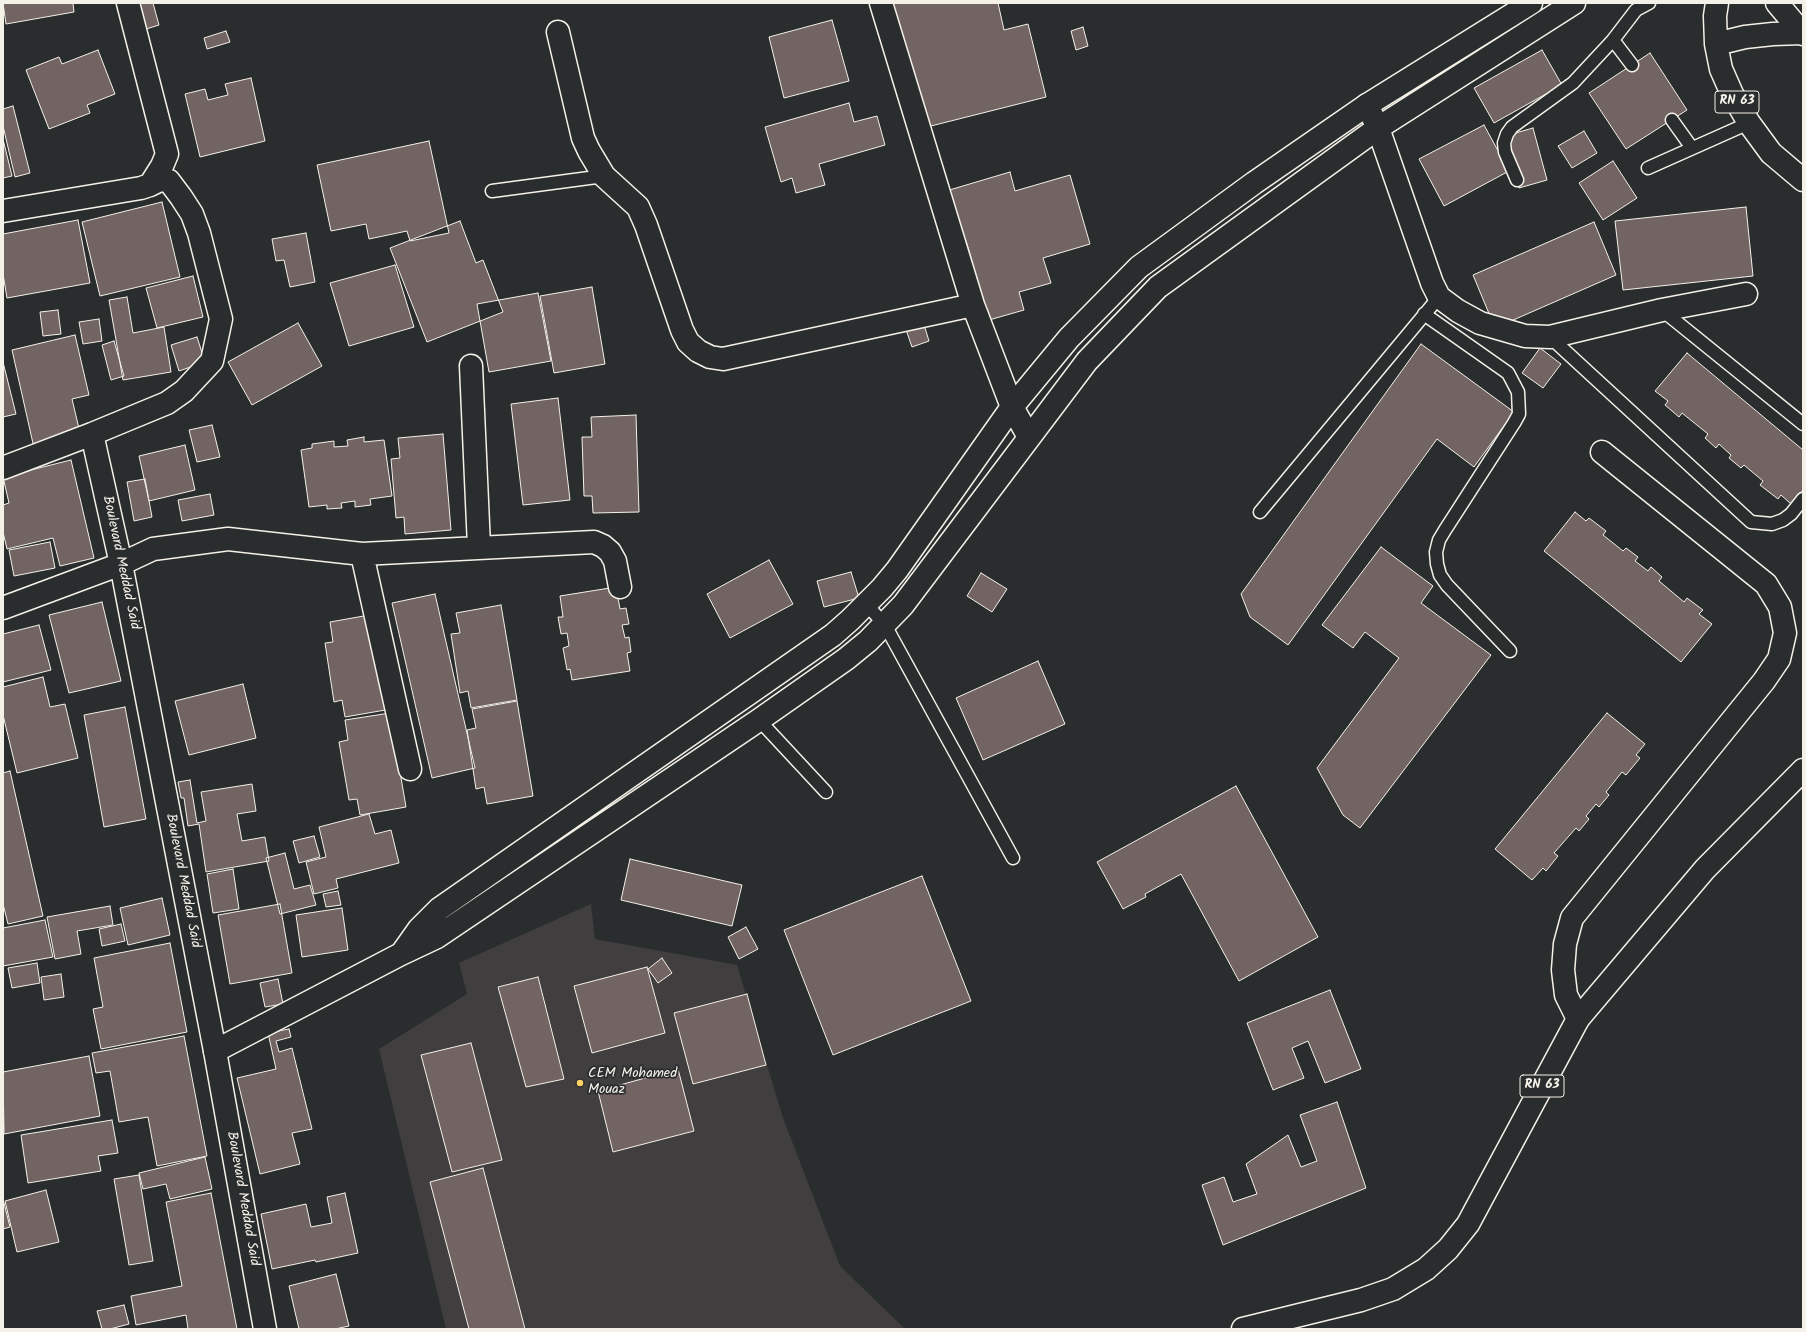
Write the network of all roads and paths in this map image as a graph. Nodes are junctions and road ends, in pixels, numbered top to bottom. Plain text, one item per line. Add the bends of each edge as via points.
1 (128, 3) edge
2 (881, 3) edge
3 (1531, 3) edge
4 (1574, 3) edge
5 (1649, 3) edge
6 (1717, 3) edge
7 (1776, 3) edge
8 (558, 32) dead end
9 (1803, 34) edge
10 (1613, 40) junction
11 (1716, 44) junction
12 (1632, 65) dead end
13 (1367, 105) junction
14 (1672, 120) dead end
15 (1749, 122) junction
16 (1378, 128) junction
17 (1692, 148) junction
18 (1648, 168) dead end
19 (604, 176) junction
20 (1517, 180) dead end
21 (1803, 180) edge
22 (150, 185) junction
23 (492, 191) dead end
24 (3, 211) edge
25 (1746, 294) dead end
26 (1439, 297) junction
27 (973, 305) junction
28 (1662, 310) junction
29 (1424, 314) junction
30 (1550, 336) junction
31 (471, 366) dead end
32 (1012, 407) junction
33 (1803, 424) edge
34 (92, 434) junction
35 (1029, 437) junction
36 (1602, 452) dead end
37 (3, 468) edge
38 (1803, 499) edge
39 (1260, 512) dead end
40 (479, 547) junction
41 (362, 554) junction
42 (121, 564) junction
43 (620, 587) dead end
44 (867, 605) junction
45 (3, 608) edge
46 (884, 625) junction
47 (1510, 651) dead end
48 (759, 720) junction
49 (410, 769) dead end
50 (1803, 770) edge
51 (826, 792) dead end
52 (1013, 858) dead end
53 (401, 954) junction
54 (1578, 1020) junction
55 (215, 1051) junction
56 (265, 1329) edge
57 (1243, 1329) edge

1 - 22 street via 167,154
2 - 27 street
3 - 13 street
4 - 16 street
5 - 10 lane via 1636,10
6 - 11 street, RN 63
7 - 9 street
8 - 19 street via 588,151
9 - 11 street via 1759,36
10 - 12 lane
10 - 20 lane via 1573,83 1512,126 1504,143 1505,152
11 - 15 street, RN 63 via 1721,68 1732,94
13 - 16 street
13 - 32 street via 1139,267 1069,338
14 - 17 lane
15 - 17 lane
15 - 21 street, RN 63 via 1771,153
16 - 26 street
16 - 35 street via 1158,287 1087,361
17 - 18 lane
19 - 23 lane
19 - 27 street via 638,206 682,330 688,342 710,357 723,359
22 - 24 street
22 - 34 street via 160,180 169,181 192,214 221,319 218,340 212,361 184,391 166,403
25 - 28 street
26 - 29 lane
26 - 30 street via 1480,323 1502,331 1525,336
27 - 32 street
28 - 30 street
28 - 33 lane
29 - 39 lane
29 - 47 lane via 1508,374 1518,392 1519,414 1445,530 1436,552 1440,575
30 - 38 lane via 1751,522 1772,524 1783,520
31 - 40 street
32 - 35 street
32 - 44 street via 897,570
34 - 37 street
34 - 42 street, Boulevard Meddad Said
35 - 46 street via 918,587
36 - 54 street via 1766,584 1780,607 1784,633 1779,659 1764,681 1572,918 1565,944 1563,970 1566,995
40 - 41 street
40 - 43 street via 594,542 610,552 615,561
41 - 42 street via 228,539 153,549
41 - 49 street
42 - 45 street
42 - 55 street, Boulevard Meddad Said
44 - 46 lane
44 - 53 street via 833,635 439,909
46 - 48 street via 846,659
46 - 52 lane
48 - 51 lane
48 - 53 street via 438,937
50 - 54 street, RN 63 via 1705,869
53 - 55 street
54 - 57 street, RN 63 via 1468,1224 1448,1249 1426,1269 1393,1289 1361,1300
55 - 56 street, Boulevard Meddad Said

